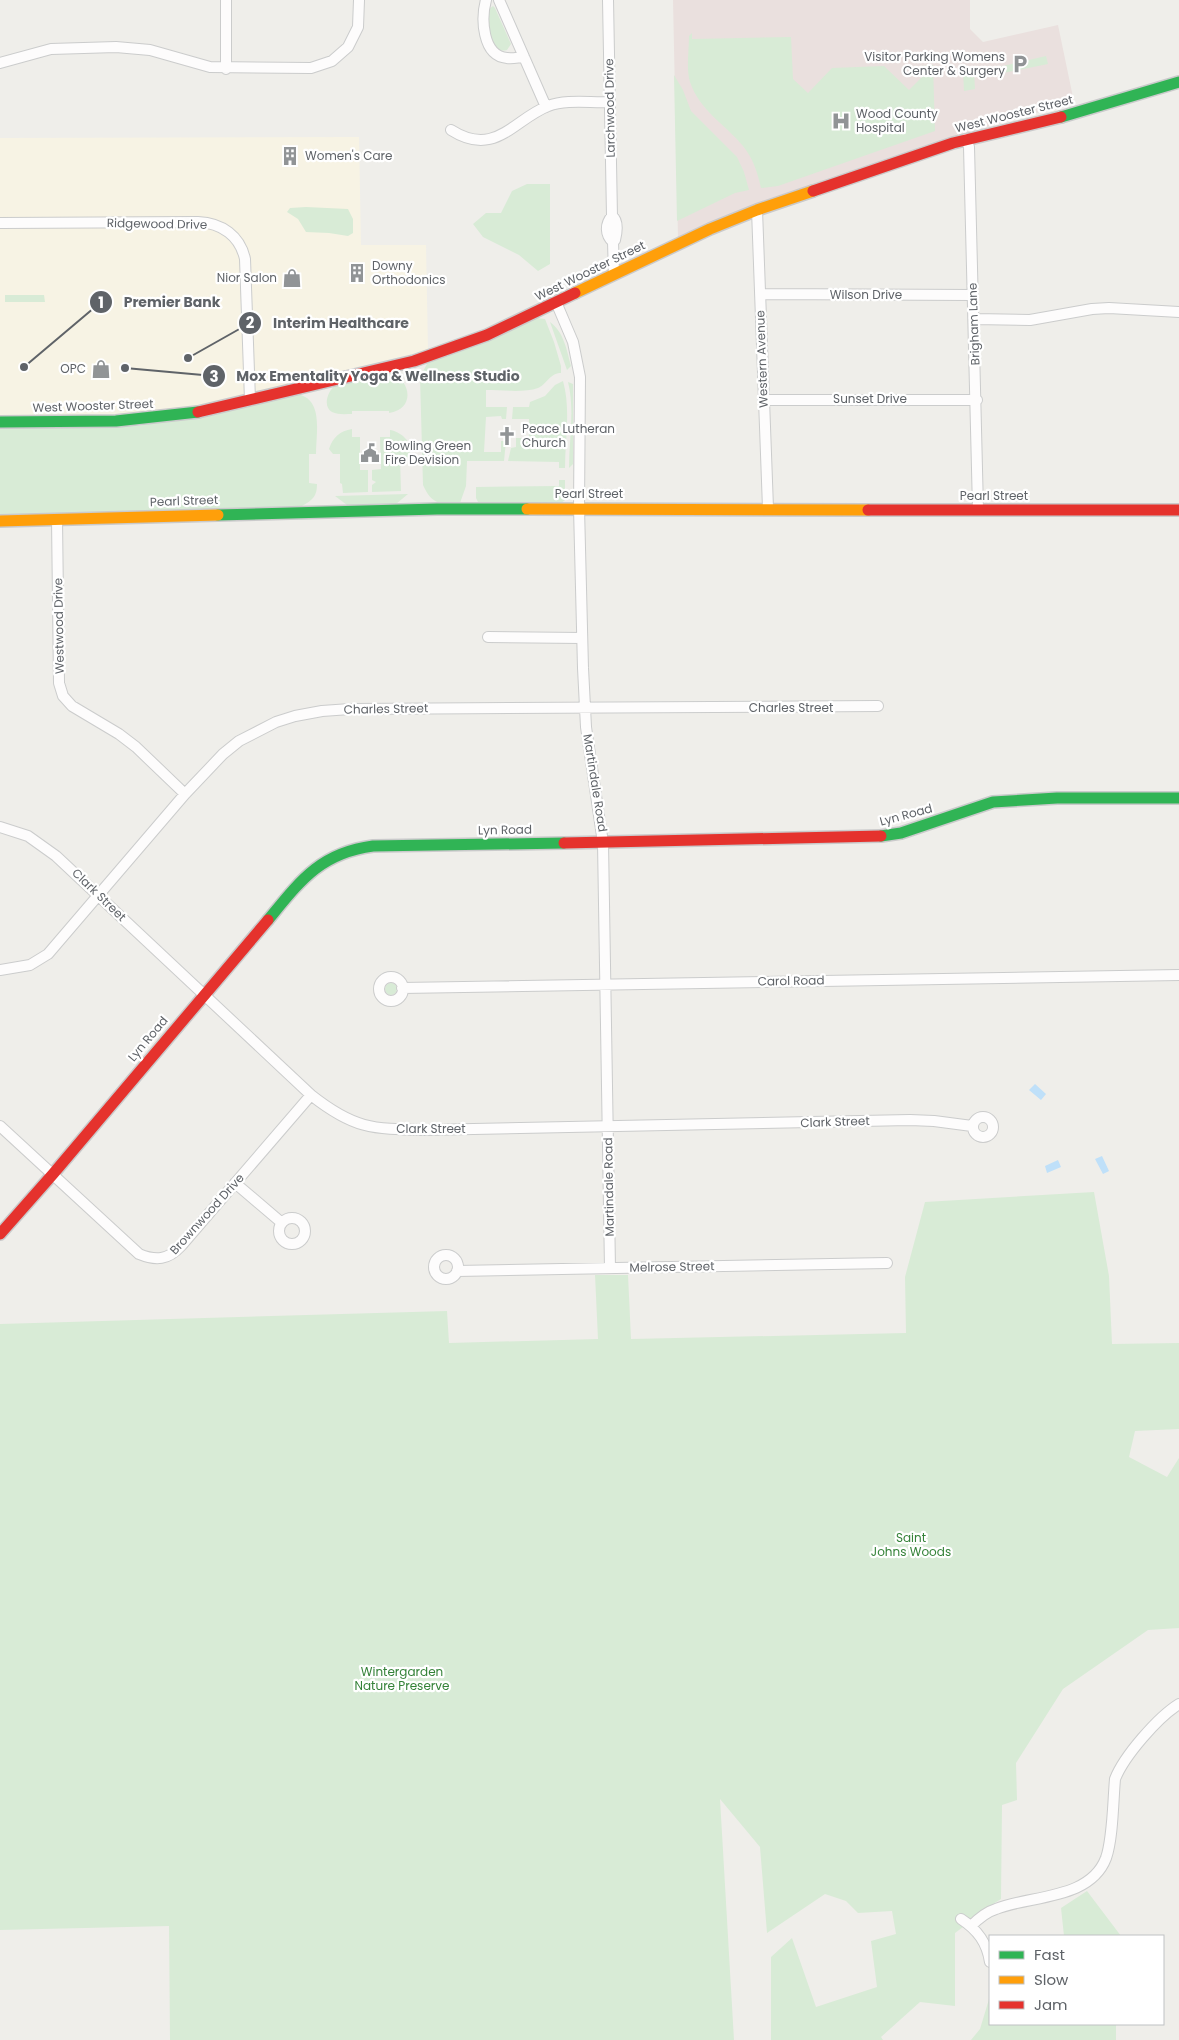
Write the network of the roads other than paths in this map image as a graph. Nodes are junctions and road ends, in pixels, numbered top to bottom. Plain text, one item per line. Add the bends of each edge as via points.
1 (226, 0) edge
2 (359, 0) edge
3 (486, 0) edge
4 (499, 0) edge
5 (608, 0) edge
6 (524, 57) junction
7 (0, 64) edge
8 (226, 69) junction
9 (1179, 82) edge
10 (610, 102) junction
11 (546, 107) junction
12 (451, 130) dead end
13 (966, 139) junction
14 (756, 210) junction
15 (0, 223) edge
16 (614, 274) junction
17 (760, 294) junction
18 (973, 295) junction
19 (556, 302) junction
20 (1179, 312) edge
21 (974, 319) junction
22 (250, 400) junction
23 (763, 400) junction
24 (976, 400) junction
25 (0, 422) edge
26 (579, 508) junction
27 (768, 508) junction
28 (978, 509) junction
29 (1179, 510) edge
30 (57, 519) junction
31 (0, 521) edge
32 (488, 637) dead end
33 (582, 638) junction
34 (878, 706) dead end
35 (586, 707) junction
36 (185, 794) junction
37 (1179, 798) edge
38 (0, 827) edge
39 (603, 843) junction
40 (99, 896) junction
41 (0, 970) edge
42 (1179, 975) edge
43 (606, 985) junction
44 (402, 988) dead end
45 (203, 995) junction
46 (311, 1095) junction
47 (0, 1126) edge
48 (972, 1126) dead end
49 (609, 1127) junction
50 (53, 1174) junction
51 (235, 1183) junction
52 (282, 1223) dead end
53 (0, 1234) edge
54 (888, 1263) dead end
55 (610, 1268) junction
56 (457, 1271) dead end
57 (1179, 1704) edge
58 (961, 1919) dead end
59 (971, 1926) junction
60 (989, 1958) edge

1 - 8 street
2 - 8 street via 356,34 348,47 332,61 311,68
3 - 6 street via 484,22 491,48 501,57
4 - 6 street
5 - 10 street, Larchwood Drive
6 - 11 street
7 - 8 street via 51,49 116,46 150,50
9 - 13 street, West Wooster Street via 1088,110
10 - 11 street
10 - 16 street, Larchwood Drive via 612,216 617,227 613,242
11 - 12 street via 504,134 491,138 471,138
13 - 14 street, West Wooster Street
13 - 18 street, Brigham Lane via 969,147
14 - 16 street, West Wooster Street
14 - 17 street, Western Avenue
15 - 22 street, Ridgewood Drive via 205,222 229,232 238,241 245,259
16 - 19 street, West Wooster Street
17 - 18 street, Wilson Drive
17 - 23 street, Western Avenue
18 - 21 street, Brigham Lane
19 - 22 street, West Wooster Street via 449,350
19 - 26 street, Martindale Road via 573,342 580,377
20 - 21 street via 1109,308 1030,320
21 - 24 street, Brigham Lane
22 - 25 street, West Wooster Street via 149,418
23 - 24 street, Sunset Drive
23 - 27 street, Western Avenue
24 - 28 street, Brigham Lane
26 - 27 street, Pearl Street
26 - 30 street, Pearl Street via 437,508
26 - 33 street, Martindale Road
27 - 28 street, Pearl Street
28 - 29 street, Pearl Street
30 - 31 street, Pearl Street
30 - 36 street, Westwood Drive via 60,682 63,696 72,706 136,747
32 - 33 street
33 - 35 street, Martindale Road
34 - 35 street, Charles Street
35 - 36 street, Charles Street via 350,710 295,716 239,741
35 - 39 street, Martindale Road
36 - 40 street, Charles Street
37 - 39 street, Lyn Road via 1057,798 993,802 901,833 873,837
38 - 40 street, Clark Street via 40,843
39 - 43 street, Martindale Road
39 - 45 street, Lyn Road via 374,846 340,852 321,862 301,880
40 - 41 street, Charles Street via 48,954 30,965
40 - 45 street, Clark Street
42 - 43 street, Carol Road
43 - 44 street, Carol Road
43 - 49 street, Martindale Road
45 - 46 street, Clark Street
45 - 50 street, Lyn Road
46 - 49 street, Clark Street via 343,1118 387,1129
46 - 51 street, Brownwood Drive
47 - 50 street, Brownwood Drive
48 - 49 street, Clark Street via 910,1120
49 - 55 street, Martindale Road
50 - 51 street, Brownwood Drive via 139,1254 155,1259 174,1253
50 - 53 street, Lyn Road
51 - 52 street
54 - 55 street, Melrose Street
55 - 56 street, Melrose Street
57 - 59 street via 1164,1715 1119,1769 1115,1779 1108,1849 1094,1876 1063,1892 995,1909
58 - 59 street
59 - 60 street via 985,1942

